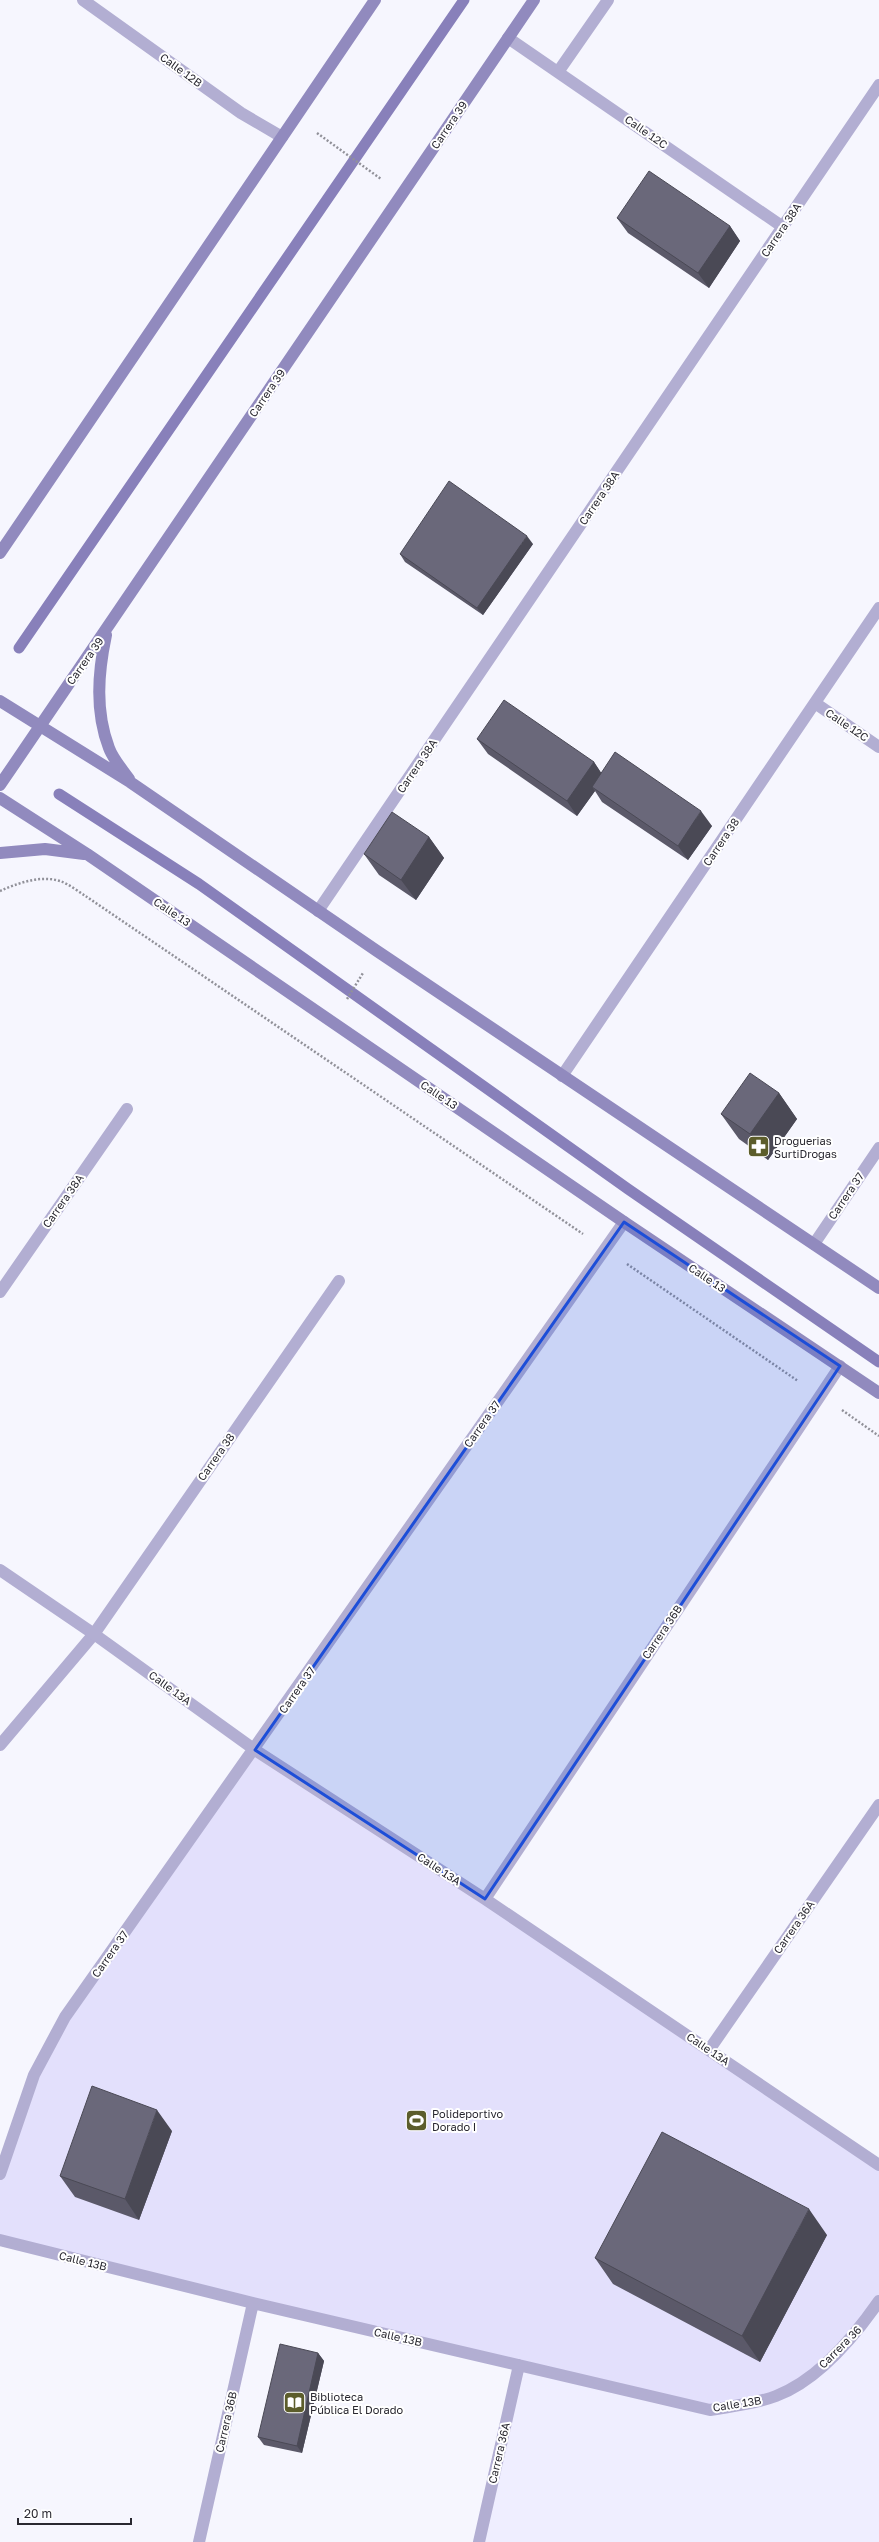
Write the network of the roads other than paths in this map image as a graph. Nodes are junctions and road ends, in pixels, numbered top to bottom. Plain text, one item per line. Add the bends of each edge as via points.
1 (83, 0) edge
2 (375, 0) edge
3 (534, 0) edge
4 (608, 0) edge
5 (508, 38) junction
6 (558, 72) junction
7 (879, 85) edge
8 (282, 138) junction
9 (783, 227) junction
10 (0, 553) edge
11 (879, 608) edge
12 (108, 628) junction
13 (0, 701) edge
14 (815, 703) junction
15 (41, 726) junction
16 (879, 747) edge
17 (130, 782) junction
18 (0, 785) edge
19 (0, 798) edge
20 (0, 853) edge
21 (87, 854) junction
22 (318, 911) junction
23 (562, 1076) junction
24 (127, 1109) dead end
25 (879, 1148) edge
26 (624, 1222) junction
27 (814, 1244) junction
28 (339, 1281) dead end
29 (879, 1288) edge
30 (0, 1292) edge
31 (840, 1366) junction
32 (879, 1392) edge
33 (0, 1570) edge
34 (94, 1634) junction
35 (0, 1745) edge
36 (255, 1750) junction
37 (879, 1805) edge
38 (486, 1899) junction
39 (709, 2050) junction
40 (879, 2165) edge
41 (0, 2174) edge
42 (0, 2240) edge
43 (879, 2301) edge
44 (253, 2303) junction
45 (519, 2365) junction
46 (795, 2387) joint
47 (199, 2542) edge
48 (479, 2542) edge

1 - 8 street, Calle 12B via 241,113
2 - 8 main road
3 - 5 main road, Carrera 39
4 - 6 street
5 - 6 street, Calle 12C
5 - 12 main road, Carrera 39
6 - 9 street, Calle 12C
7 - 9 street, Carrera 38A
8 - 10 main road
9 - 22 street, Carrera 38A
11 - 14 street, Carrera 38
12 - 15 main road, Carrera 39
12 - 17 main road via 99,669 100,711 109,749
13 - 15 main road
14 - 16 street, Calle 12C
14 - 23 street, Carrera 38
15 - 17 main road
15 - 18 main road, Carrera 39
17 - 22 main road
19 - 21 main road, Calle 13
20 - 21 main road via 45,849
21 - 26 main road, Calle 13
22 - 23 main road
23 - 27 main road
24 - 30 street, Carrera 38A
25 - 27 street, Carrera 37
26 - 31 main road, Calle 13
26 - 36 street, Carrera 37
27 - 29 main road
28 - 34 street, Carrera 38
31 - 32 main road, Calle 13
31 - 38 street, Carrera 36B
33 - 34 street, Calle 13A
34 - 35 street, Carrera 38
34 - 36 street, Calle 13A
36 - 38 street, Calle 13A
36 - 41 street, Carrera 37 via 65,2017 34,2076
37 - 39 street, Carrera 36A
38 - 39 street, Calle 13A
39 - 40 street, Calle 13A
42 - 44 street, Calle 13B
43 - 46 street, Carrera 36 via 864,2323 826,2362
44 - 45 street, Calle 13B
44 - 47 street, Carrera 36B
45 - 46 street, Calle 13B via 710,2410 757,2402
45 - 48 street, Carrera 36A

